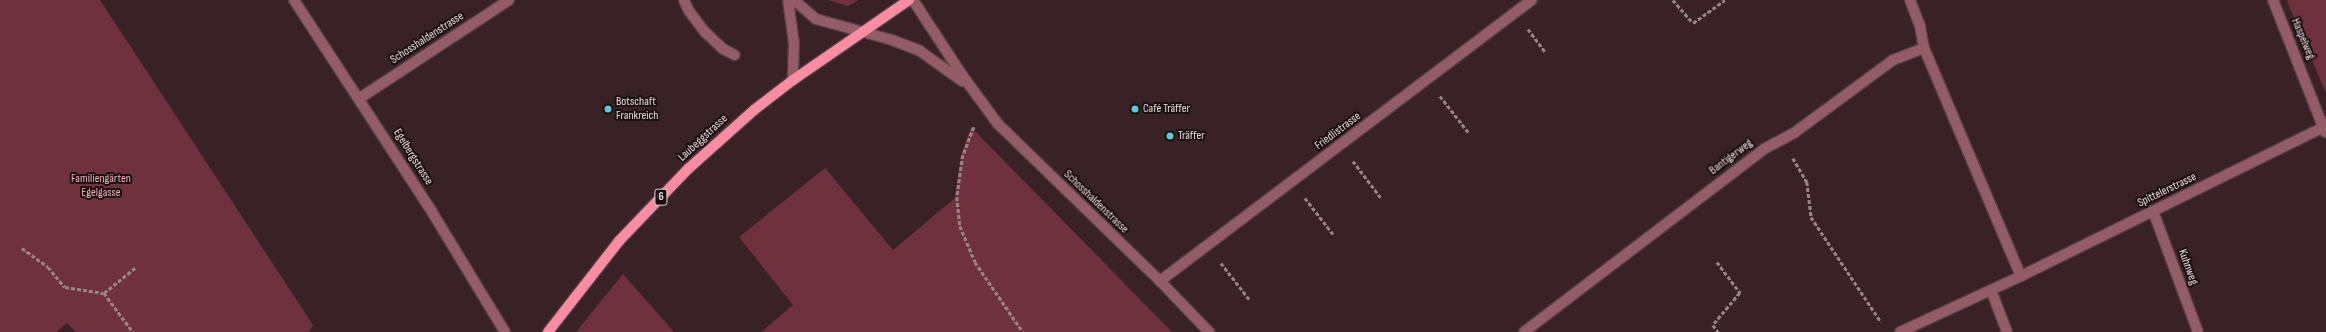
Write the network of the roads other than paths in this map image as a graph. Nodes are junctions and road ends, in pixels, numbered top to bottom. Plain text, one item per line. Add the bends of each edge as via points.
1 (294, 0) edge
2 (509, 0) edge
3 (684, 0) edge
4 (788, 0) edge
5 (794, 0) edge
6 (909, 0) edge
7 (913, 0) edge
8 (1532, 0) edge
9 (1910, 0) edge
10 (2273, 0) edge
11 (860, 32) junction
12 (1924, 48) junction
13 (735, 55) dead end
14 (793, 80) junction
15 (970, 87) junction
16 (360, 98) junction
17 (2325, 130) edge
18 (2153, 211) junction
19 (2021, 276) junction
20 (1160, 281) junction
21 (1992, 290) junction
22 (505, 332) edge
23 (548, 332) edge
24 (1209, 332) edge
25 (1524, 332) edge
26 (1900, 332) edge
27 (2007, 332) edge
28 (2198, 332) edge

1 - 16 street, Egelbergstrasse
2 - 16 street, Schosshaldenstrasse
3 - 13 street via 705,32
4 - 14 street via 794,43
5 - 11 street, Schosshaldenstrasse via 816,19
6 - 11 main road, Laubeggstrasse / 6
7 - 15 street, Schosshaldenstrasse
8 - 20 street, Friedlistrasse
9 - 12 street via 1920,26
10 - 17 street, Haspelweg
11 - 14 main road, Laubeggstrasse / 6
11 - 15 street, Schosshaldenstrasse via 892,40 920,51
12 - 19 street
12 - 25 street, Bantigerweg via 1894,60 1794,133 1764,149
14 - 23 main road, Laubeggstrasse / 6 via 732,128 652,205 592,274
15 - 20 street, Schosshaldenstrasse via 986,110 1013,139
16 - 22 street, Egelbergstrasse
17 - 18 street, Spittelerstrasse
18 - 19 street, Spittelerstrasse
18 - 28 street, Kuhnweg
19 - 21 street, Spittelerstrasse
20 - 24 street, Schosshaldenstrasse
21 - 26 street, Spittelerstrasse
21 - 27 street

